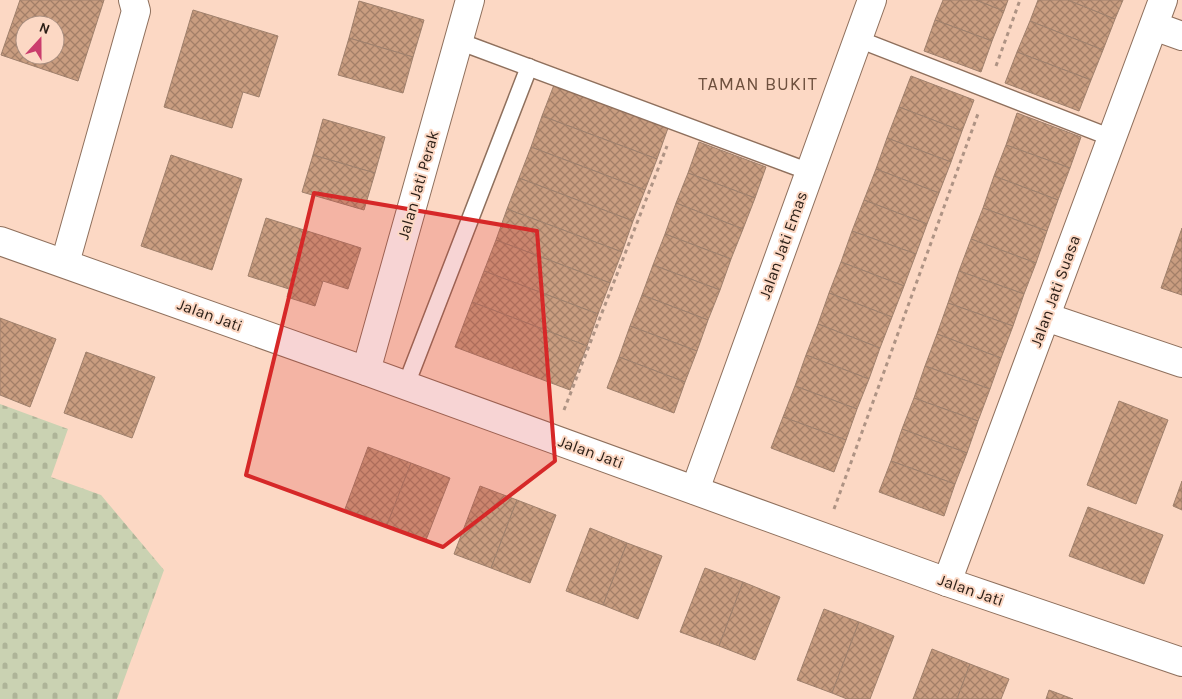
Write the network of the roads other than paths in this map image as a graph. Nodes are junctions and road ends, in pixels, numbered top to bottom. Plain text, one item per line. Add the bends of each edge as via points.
1 (133, 0) edge
2 (470, 0) edge
3 (872, 0) edge
4 (1163, 0) edge
5 (1154, 26) junction
6 (1182, 36) edge
7 (858, 39) junction
8 (458, 41) junction
9 (529, 67) junction
10 (1112, 138) junction
11 (810, 172) junction
12 (0, 241) edge
13 (64, 264) junction
14 (1046, 316) junction
15 (1182, 363) edge
16 (366, 370) junction
17 (406, 385) junction
18 (694, 490) junction
19 (947, 582) junction
20 (1182, 662) edge

1 - 13 street via 136,12
2 - 8 street, Jalan Jati Perak
3 - 7 street, Jalan Jati Emas
4 - 5 street, Jalan Jati Suasa
5 - 6 street
5 - 10 street, Jalan Jati Suasa
7 - 10 lane
7 - 11 street, Jalan Jati Emas
8 - 9 lane
8 - 16 street, Jalan Jati Perak
9 - 11 lane
9 - 17 lane
10 - 14 street, Jalan Jati Suasa
11 - 18 street, Jalan Jati Emas
12 - 13 street, Jalan Jati
13 - 16 street, Jalan Jati
14 - 15 street
14 - 19 street, Jalan Jati Suasa
16 - 17 street, Jalan Jati
17 - 18 street, Jalan Jati
18 - 19 street, Jalan Jati
19 - 20 street, Jalan Jati

